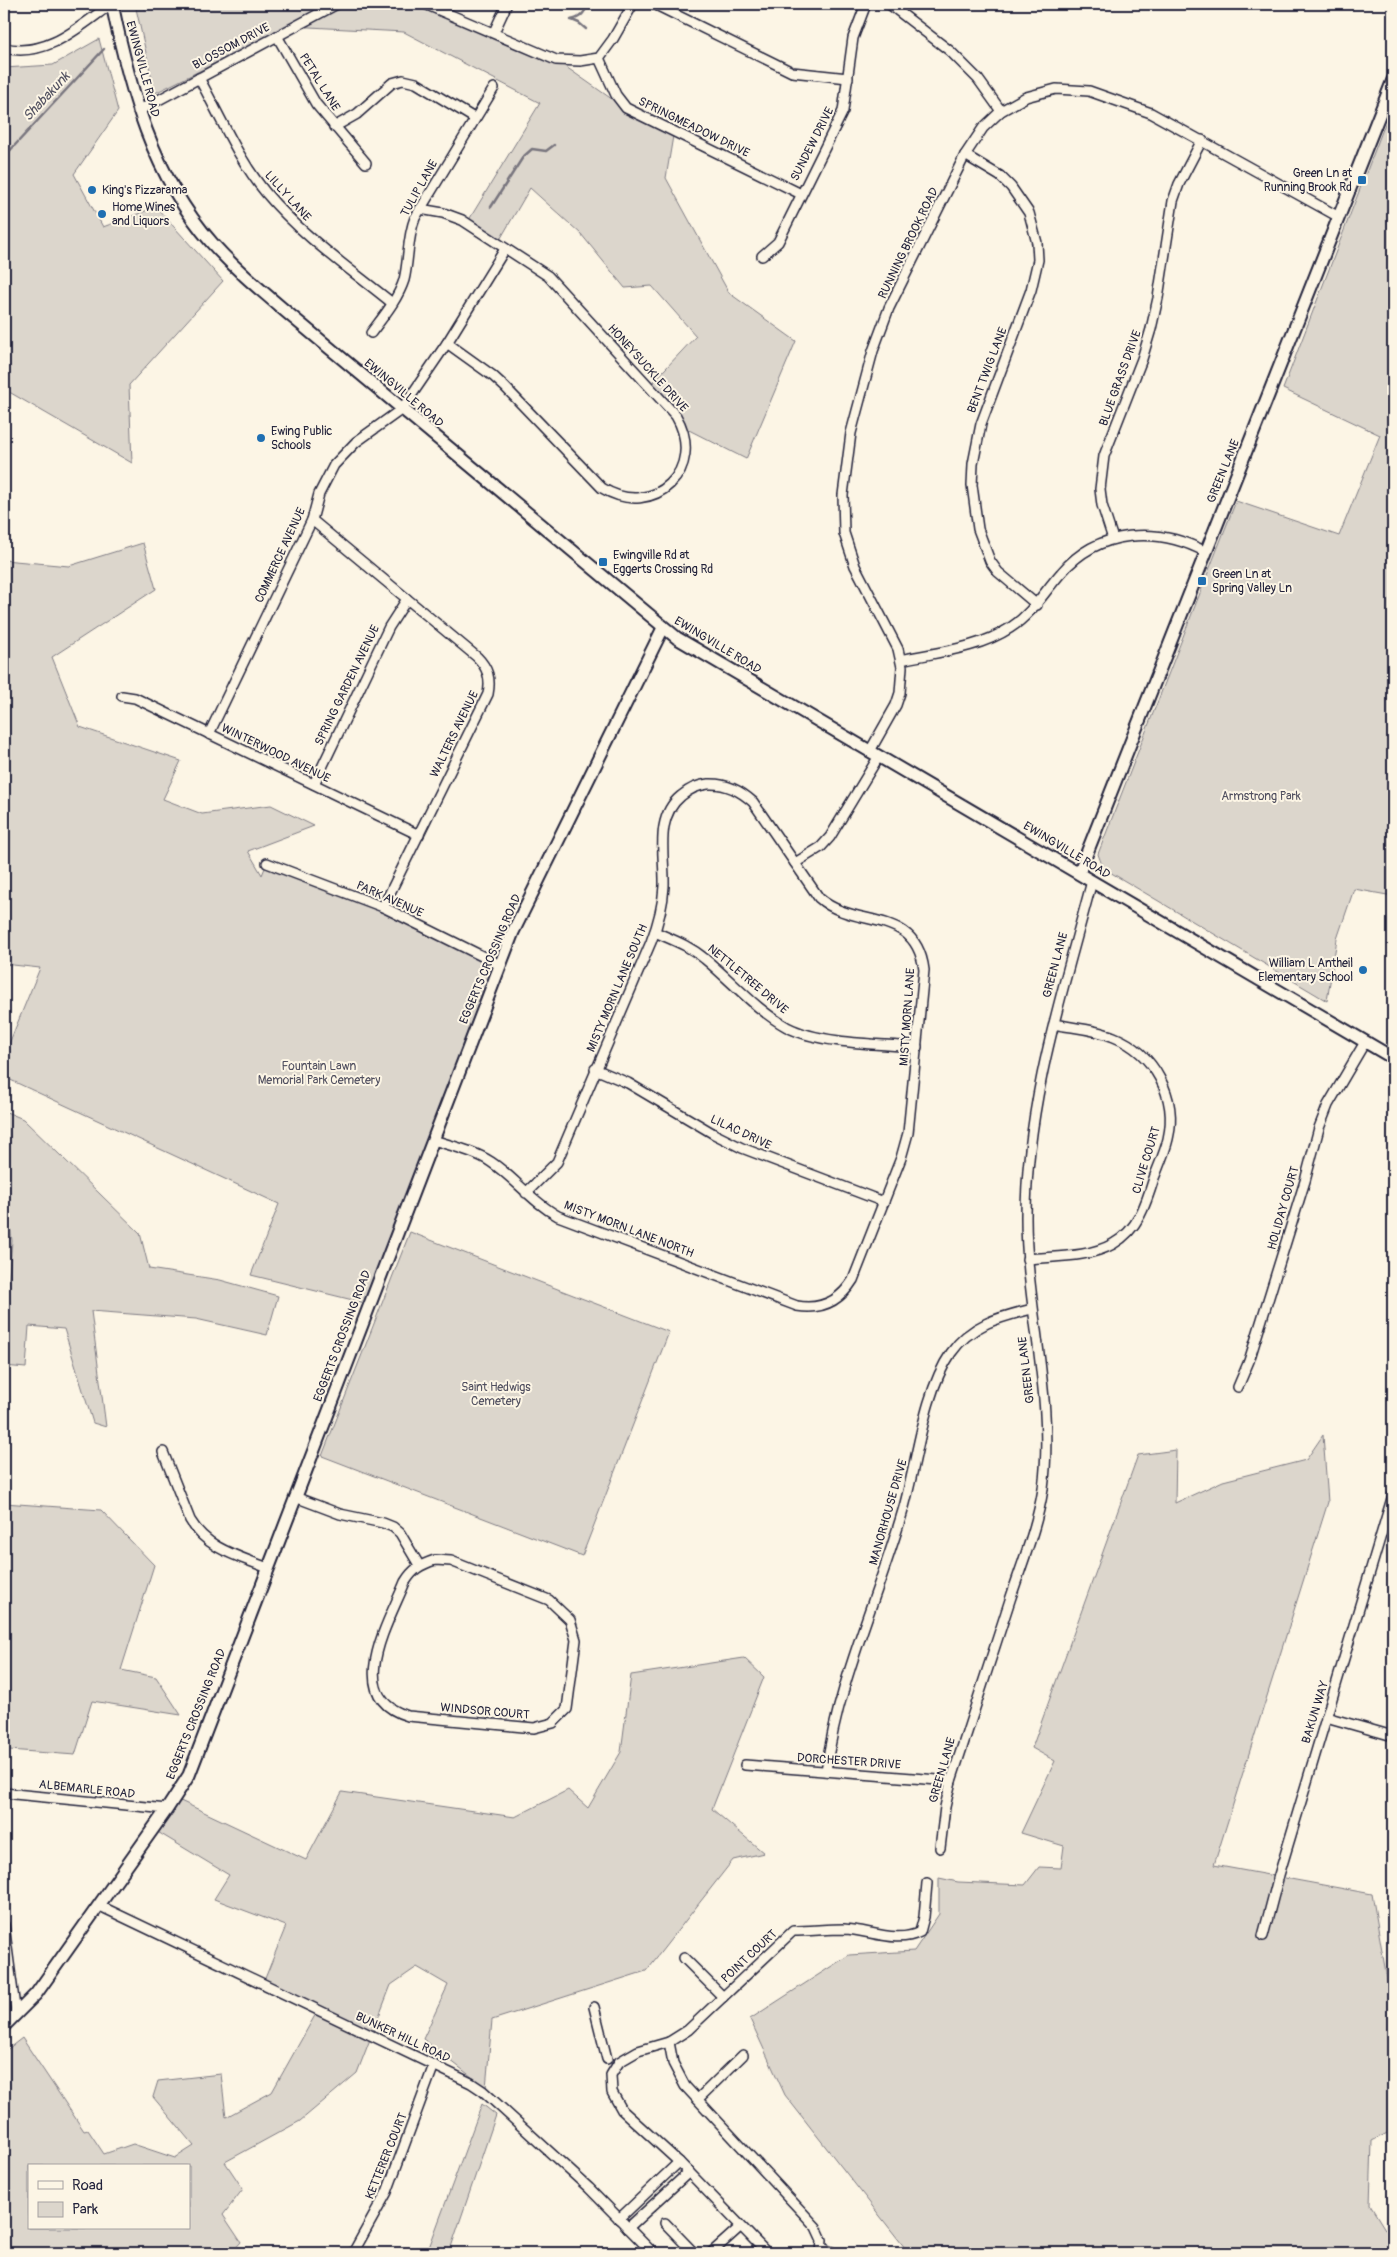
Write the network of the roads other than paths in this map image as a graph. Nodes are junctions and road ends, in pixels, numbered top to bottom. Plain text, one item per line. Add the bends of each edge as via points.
1 (111, 4) edge
2 (337, 4) edge
3 (426, 4) edge
4 (507, 4) edge
5 (633, 4) edge
6 (654, 4) edge
7 (866, 4) edge
8 (889, 4) edge
9 (494, 32) junction
10 (277, 36) junction
11 (4, 48) edge
12 (599, 58) junction
13 (199, 78) junction
14 (848, 78) junction
15 (1393, 80) edge
16 (494, 88) dead end
17 (138, 111) junction
18 (1001, 111) junction
19 (474, 118) junction
20 (334, 127) junction
21 (1202, 140) junction
22 (965, 155) junction
23 (366, 163) dead end
24 (801, 194) junction
25 (420, 209) junction
26 (1339, 217) junction
27 (505, 249) junction
28 (762, 256) dead end
29 (392, 303) junction
30 (371, 333) dead end
31 (447, 343) junction
32 (402, 409) junction
33 (312, 520) junction
34 (1113, 539) junction
35 (1206, 552) junction
36 (407, 599) junction
37 (1037, 605) junction
38 (663, 628) junction
39 (901, 660) junction
40 (122, 696) dead end
41 (209, 734) junction
42 (875, 753) junction
43 (314, 784) junction
44 (726, 785) joint
45 (419, 834) junction
46 (267, 863) dead end
47 (795, 863) junction
48 (1079, 873) junction
49 (1092, 881) junction
50 (383, 907) junction
51 (655, 932) junction
52 (500, 965) junction
53 (1054, 1024) junction
54 (1365, 1042) junction
55 (917, 1047) junction
56 (1393, 1058) edge
57 (596, 1069) junction
58 (433, 1140) junction
59 (526, 1193) junction
60 (884, 1202) junction
61 (1027, 1259) junction
62 (831, 1303) joint
63 (1032, 1309) junction
64 (1238, 1387) dead end
65 (163, 1452) dead end
66 (1393, 1495) edge
67 (295, 1497) junction
68 (1389, 1521) edge
69 (419, 1565) junction
70 (268, 1568) junction
71 (1326, 1717) junction
72 (1393, 1736) edge
73 (745, 1765) dead end
74 (826, 1771) junction
75 (951, 1781) junction
76 (4, 1793) edge
77 (167, 1809) junction
78 (940, 1848) dead end
79 (927, 1883) dead end
80 (100, 1906) junction
81 (4, 1925) edge
82 (1263, 1936) dead end
83 (684, 1958) dead end
84 (723, 1997) junction
85 (594, 2007) dead end
86 (16, 2016) junction
87 (4, 2026) edge
88 (669, 2042) junction
89 (743, 2056) dead end
90 (607, 2059) dead end
91 (434, 2065) junction
92 (698, 2099) junction
93 (679, 2162) junction
94 (689, 2172) junction
95 (619, 2218) junction
96 (665, 2223) dead end
97 (740, 2227) junction
98 (628, 2228) junction
99 (822, 2250) edge
100 (353, 2253) edge
101 (654, 2253) edge
102 (694, 2253) edge
103 (711, 2253) edge
104 (767, 2253) edge
105 (834, 2253) edge

1 - 11 street via 50,45 23,50
1 - 17 street, EWINGVILLE ROAD
2 - 10 street, BLOSSOM DRIVE
3 - 9 street
4 - 9 street
5 - 12 street
6 - 14 street via 792,72
7 - 14 street, SUNDEW DRIVE via 853,38
8 - 18 street via 950,51 978,79
9 - 12 street via 556,60 580,62
10 - 13 street, BLOSSOM DRIVE
10 - 20 street, PETAL LANE via 316,104
12 - 24 street, SPRINGMEADOW DRIVE via 616,96 626,108
13 - 17 street, BLOSSOM DRIVE
13 - 29 street, LILLY LANE via 240,154 266,192 306,234
14 - 24 street, SUNDEW DRIVE via 844,112
15 - 26 street, GREEN LANE
16 - 19 street, TULIP LANE
17 - 32 street, EWINGVILLE ROAD via 177,195 211,241 246,277
18 - 21 street, RUNNING BROOK ROAD via 1041,92 1089,91 1151,113
18 - 22 street, RUNNING BROOK ROAD via 983,128
19 - 20 street, PETAL LANE via 416,83 403,80 392,83 357,114
19 - 25 street, TULIP LANE
20 - 23 street
21 - 26 street, RUNNING BROOK ROAD
21 - 34 street, BLUE GRASS DRIVE via 1173,200 1151,329 1104,456 1100,489
22 - 37 street, BENT TWIG LANE via 1012,187 1029,214 1038,243 1033,283 981,424 972,485 978,529 990,561 998,572
22 - 39 street, RUNNING BROOK ROAD via 884,321 860,392 846,464 842,513 849,550
24 - 28 street, SUNDEW DRIVE via 778,242
25 - 27 street, HONEYSUCKLE DRIVE via 462,220
25 - 29 street, TULIP LANE via 411,228 404,280
26 - 35 street, GREEN LANE
27 - 31 street
27 - 31 street, HONEYSUCKLE DRIVE via 548,276 676,416 686,445 677,476 651,496 630,498 602,488 493,376
29 - 30 street, TULIP LANE
31 - 32 street
32 - 33 street, COMMERCE AVENUE via 356,442 334,466 319,494
32 - 38 street, EWINGVILLE ROAD
33 - 36 street, WALTERS AVENUE
33 - 41 street, COMMERCE AVENUE
34 - 35 street via 1131,535 1164,536
34 - 37 street via 1072,561
35 - 48 street, GREEN LANE
36 - 43 street, SPRING GARDEN AVENUE via 389,627
36 - 45 street, WALTERS AVENUE via 482,662 489,686 488,694
37 - 39 street via 1010,628 980,643
38 - 42 street, EWINGVILLE ROAD
38 - 52 street, EGGERTS CROSSING ROAD via 530,896
39 - 42 street, RUNNING BROOK ROAD via 900,693
40 - 41 street, WINTERWOOD AVENUE via 135,698
41 - 43 street, WINTERWOOD AVENUE
42 - 47 street, RUNNING BROOK ROAD via 830,837 821,847
42 - 48 street, EWINGVILLE ROAD
43 - 45 street, WINTERWOOD AVENUE
44 - 47 street, MISTY MORN LANE via 752,802
44 - 51 street, MISTY MORN LANE SOUTH via 705,784 694,788 670,808 663,830 664,887
45 - 50 street, WALTERS AVENUE
46 - 50 street, PARK AVENUE
47 - 55 street, MISTY MORN LANE via 826,904 836,910 896,926 914,940 920,950 924,970
48 - 49 street, EWINGVILLE ROAD
49 - 53 street, GREEN LANE
49 - 54 street, EWINGVILLE ROAD
50 - 52 street, PARK AVENUE
51 - 55 street, NETTLETREE DRIVE via 704,958 787,1027 819,1038
51 - 57 street, MISTY MORN LANE SOUTH
52 - 58 street, EGGERTS CROSSING ROAD
53 - 61 street, GREEN LANE via 1030,1146
53 - 61 street, CLIVE COURT via 1107,1034 1136,1049 1151,1064 1162,1083 1170,1123 1168,1139 1144,1207 1124,1236 1090,1252
54 - 56 street, EWINGVILLE ROAD
54 - 64 street, HOLIDAY COURT via 1328,1105 1319,1128 1261,1323
55 - 60 street, MISTY MORN LANE via 909,1127
57 - 59 street, MISTY MORN LANE SOUTH via 557,1162
57 - 60 street, LILAC DRIVE via 628,1083 735,1145
58 - 59 street, MISTY MORN LANE NORTH via 484,1157
58 - 67 street, EGGERTS CROSSING ROAD
59 - 62 street, MISTY MORN LANE NORTH via 558,1216 797,1306
60 - 62 street, MISTY MORN LANE via 853,1280
61 - 63 street, GREEN LANE
63 - 74 street, MANORHOUSE DRIVE via 986,1322 960,1341 946,1362 928,1410 894,1542 836,1714
63 - 75 street, GREEN LANE via 1046,1413 1042,1491 1030,1546
65 - 70 street via 196,1530 215,1546
66 - 68 street, BAKUN WAY
67 - 69 street via 340,1514 393,1527
67 - 70 street, EGGERTS CROSSING ROAD
68 - 71 street, BAKUN WAY
69 - 69 street, WINDSOR COURT via 405,1582 376,1655 373,1679 383,1702 397,1713 408,1716 534,1728 559,1720 567,1709 576,1640 570,1620 564,1613 549,1600 451,1561 435,1560
70 - 77 street, EGGERTS CROSSING ROAD via 195,1760
71 - 72 street
71 - 82 street, BAKUN WAY
73 - 74 street, DORCHESTER DRIVE
74 - 75 street, DORCHESTER DRIVE
75 - 78 street, GREEN LANE
76 - 77 street, ALBEMARLE ROAD
77 - 80 street, EGGERTS CROSSING ROAD
79 - 84 street, POINT COURT via 920,1932 909,1938 845,1929 793,1932
80 - 86 street, EGGERTS CROSSING ROAD via 36,1994
80 - 91 street, BUNKER HILL ROAD
81 - 86 street
83 - 84 street, POINT COURT
84 - 88 street, POINT COURT via 688,2030
85 - 90 street
86 - 87 street, EGGERTS CROSSING ROAD
88 - 92 street via 678,2076
88 - 93 street, POINT COURT via 625,2057 614,2068 610,2083 622,2110
89 - 92 street
91 - 95 street, BUNKER HILL ROAD via 483,2091
91 - 100 street, KETTERER COURT via 387,2192
92 - 99 street via 816,2227 822,2240
93 - 94 street, POINT COURT
93 - 95 street
94 - 97 street, POINT COURT
94 - 98 street
95 - 98 street, BUNKER HILL ROAD
96 - 102 street
97 - 103 street
97 - 104 street, POINT COURT
98 - 101 street, BUNKER HILL ROAD
99 - 105 street

